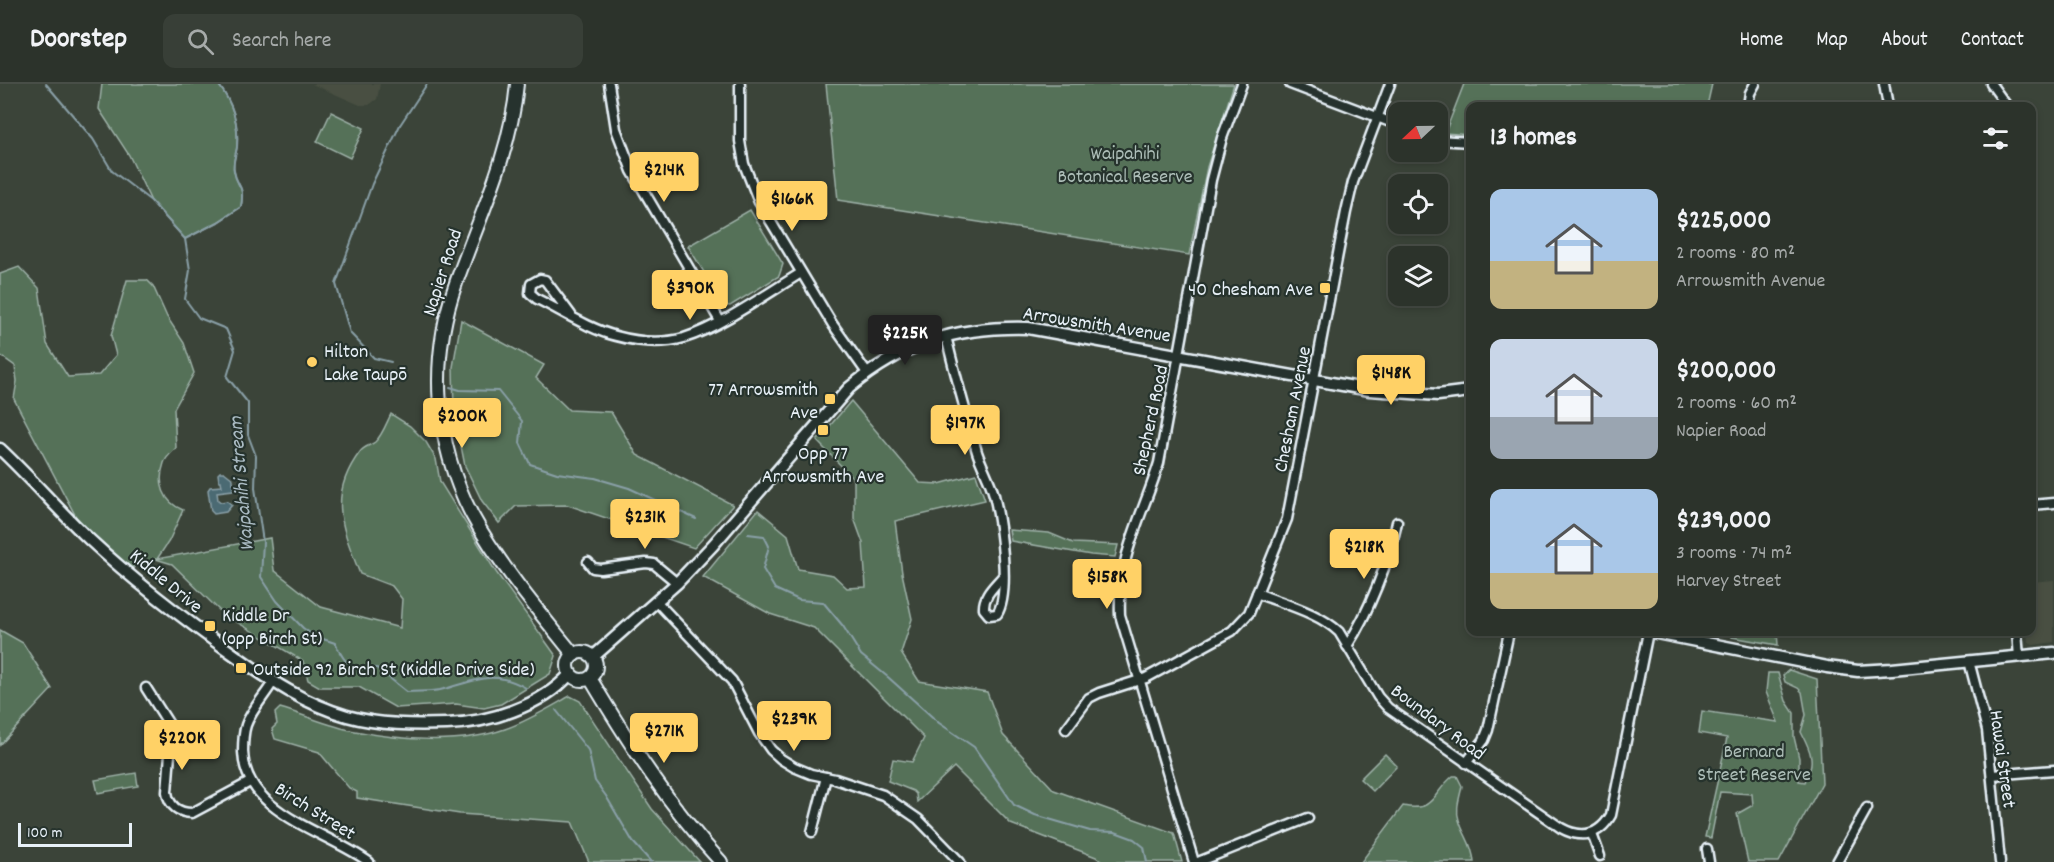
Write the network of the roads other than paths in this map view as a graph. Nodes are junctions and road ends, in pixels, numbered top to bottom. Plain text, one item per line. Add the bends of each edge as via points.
1 (517, 84) edge
2 (609, 84) edge
3 (740, 84) edge
4 (1242, 84) edge
5 (1290, 84) edge
6 (1390, 84) edge
7 (1755, 84) edge
8 (1884, 84) edge
9 (1991, 84) edge
10 (1749, 102) edge
11 (1887, 102) edge
12 (2004, 102) edge
13 (1378, 117) junction
14 (1388, 121) edge
15 (1448, 141) edge
16 (1466, 142) edge
17 (801, 273) junction
18 (571, 315) junction
19 (720, 321) junction
20 (946, 336) junction
21 (1179, 354) junction
22 (867, 373) junction
23 (1314, 380) junction
24 (1466, 392) edge
25 (0, 449) edge
26 (2054, 503) edge
27 (2036, 505) edge
28 (1397, 522) dead end
29 (588, 562) dead end
30 (1003, 576) dead end
31 (677, 583) junction
32 (1257, 593) junction
33 (657, 602) junction
34 (1508, 636) edge
35 (1649, 636) edge
36 (1670, 636) edge
37 (2017, 636) edge
38 (1347, 646) junction
39 (2054, 653) edge
40 (574, 654) junction
41 (593, 657) junction
42 (2019, 657) junction
43 (1969, 661) junction
44 (570, 674) junction
45 (590, 678) junction
46 (1140, 681) junction
47 (273, 682) junction
48 (146, 688) dead end
49 (1066, 729) dead end
50 (1466, 763) junction
51 (2054, 770) edge
52 (1992, 775) junction
53 (826, 777) junction
54 (250, 782) junction
55 (1867, 808) dead end
56 (1308, 818) dead end
57 (812, 832) dead end
58 (1592, 834) junction
59 (1707, 849) dead end
60 (1600, 856) dead end
61 (369, 862) edge
62 (721, 862) edge
63 (960, 862) edge
64 (1196, 862) edge
65 (1709, 862) edge
66 (1837, 862) edge
67 (2000, 862) edge

1 - 40 main road, Napier Road via 508,137 444,321 438,370 440,419 448,458 473,517 499,558
2 - 19 street via 616,129 632,171
3 - 17 street via 744,164 759,202
4 - 21 street, Shepherd Road via 1213,172
5 - 13 street
6 - 13 street, Chesham Avenue
7 - 10 street
8 - 11 street
9 - 12 street
13 - 14 street
13 - 23 street, Chesham Avenue via 1350,192
15 - 16 street
17 - 19 street
17 - 22 street
18 - 18 street via 537,299 530,293 531,284 544,280
18 - 19 street via 615,336 660,342 682,338
20 - 21 street, Arrowsmith Avenue via 982,329 1028,328
20 - 22 street, Arrowsmith Avenue via 904,350
20 - 30 street via 978,456 994,495 1005,566
21 - 23 street, Arrowsmith Avenue
21 - 46 street, Shepherd Road via 1159,463 1132,532 1121,585 1120,615
22 - 31 street, Arrowsmith Avenue via 833,405
23 - 24 street, Arrowsmith Avenue via 1419,395
23 - 32 street, Chesham Avenue via 1287,519
25 - 47 street, Kiddle Drive via 99,547 193,625
26 - 27 street
28 - 38 street via 1393,544
29 - 31 street via 601,569 654,564
31 - 33 street, Arrowsmith Avenue
32 - 38 street, Boundary Road via 1322,619 1339,632
32 - 46 street, Chesham Avenue via 1249,613 1232,631
33 - 41 street, Arrowsmith Avenue
33 - 53 street via 732,681 771,750 794,767
34 - 50 street via 1488,730
35 - 58 street via 1611,815
36 - 43 street via 1858,671
37 - 42 street
38 - 50 street, Boundary Road via 1383,703
39 - 42 street
40 - 41 main road via 582,652
40 - 44 main road via 568,663
41 - 45 main road via 596,670
42 - 43 street
43 - 52 street, Hawai Street via 1987,730
44 - 45 main road via 579,680
44 - 47 street, Kiddle Drive via 522,707 462,724 383,722 348,716 306,701
45 - 62 main road via 673,804
46 - 49 street, Chesham Avenue via 1089,698
46 - 64 street, Shepherd Road
47 - 54 street, Birch Street via 254,709 244,734 243,758
48 - 54 street via 171,729 167,792 174,808 192,813
50 - 58 street, Boundary Road via 1561,828 1582,836
51 - 52 street
52 - 67 street, Hawai Street
53 - 57 street
53 - 63 street via 883,795 901,806
54 - 61 street, Birch Street via 276,809
55 - 66 street
56 - 64 street
58 - 60 street
59 - 65 street

